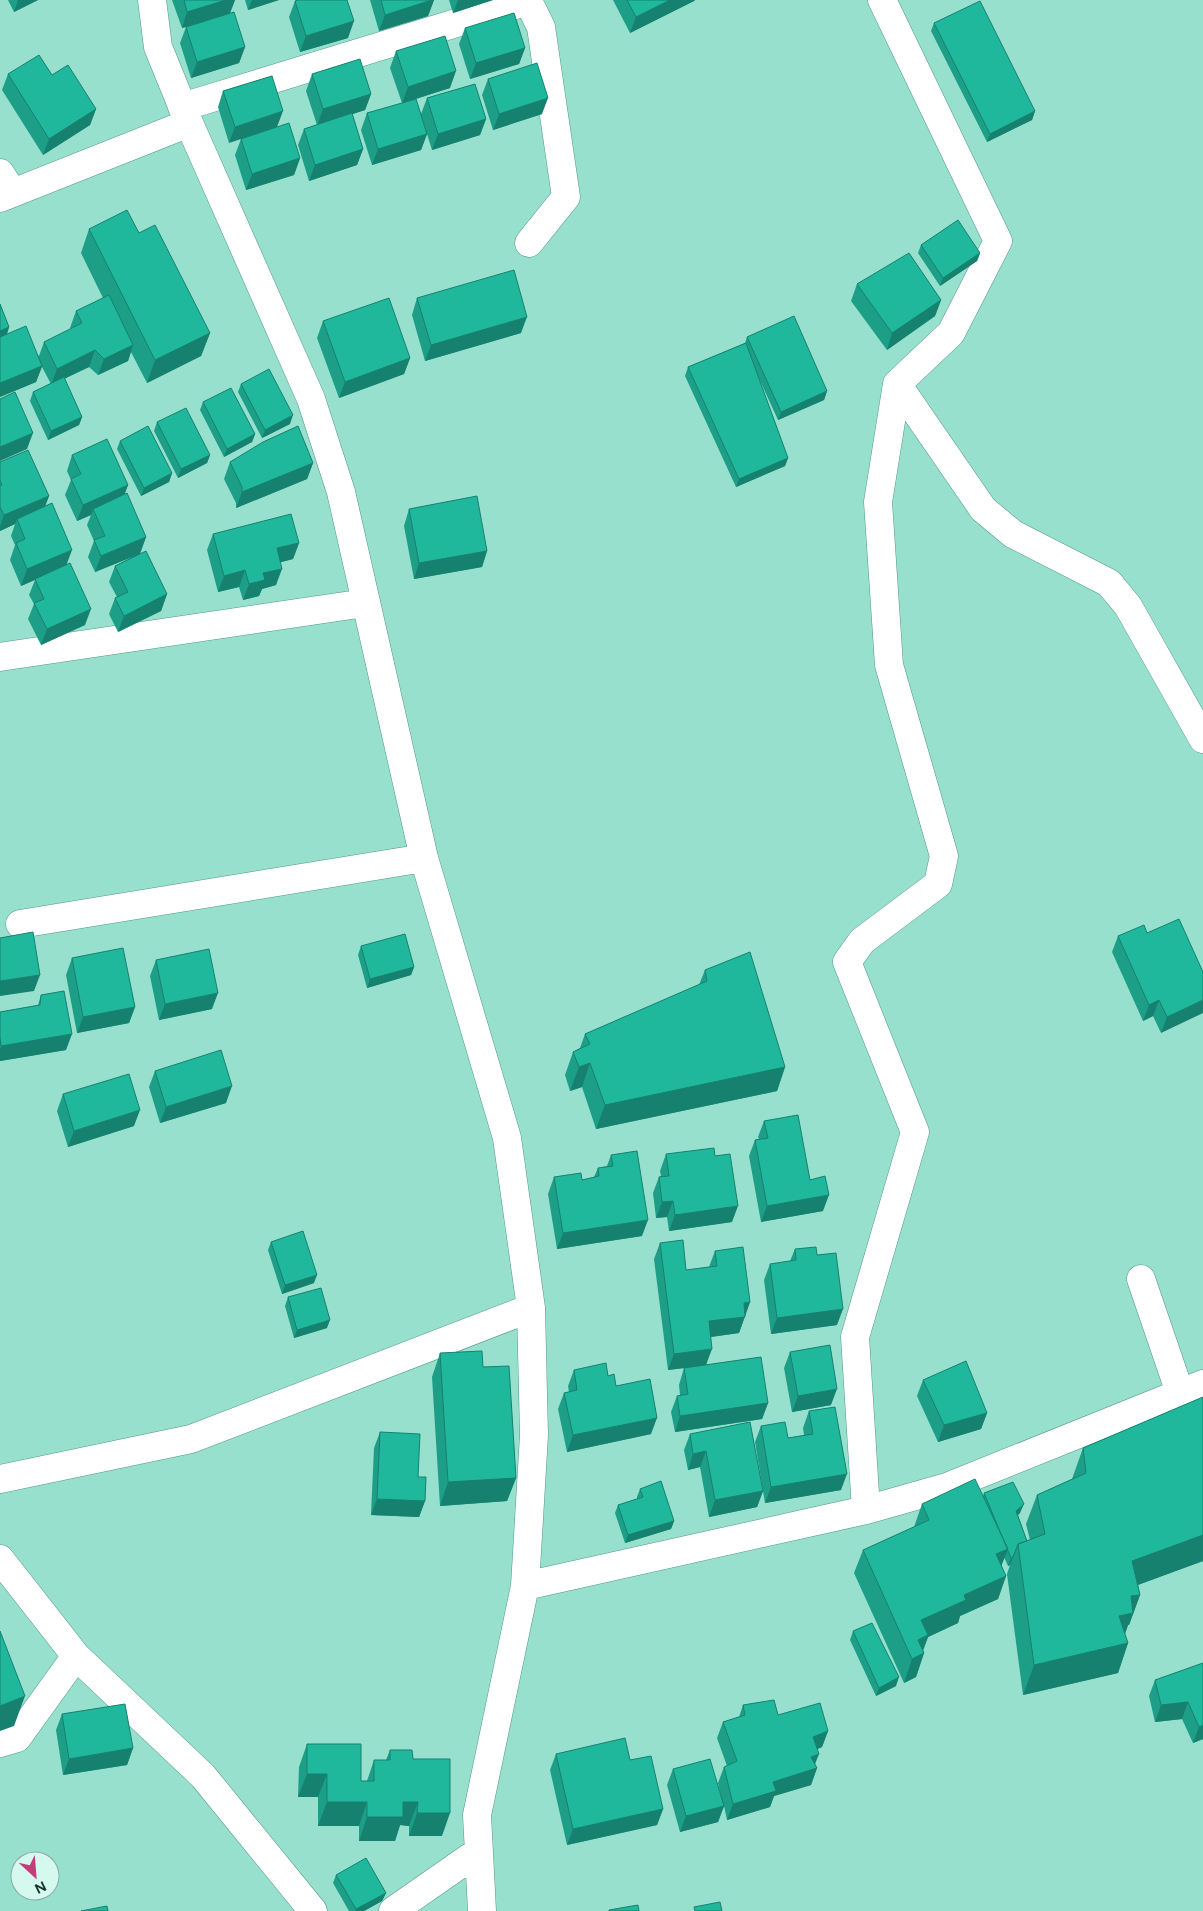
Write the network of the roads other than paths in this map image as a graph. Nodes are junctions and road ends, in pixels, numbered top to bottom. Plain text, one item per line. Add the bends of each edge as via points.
1 (152, 0) edge
2 (882, 0) edge
3 (186, 115) junction
4 (4, 188) edge
5 (529, 243) dead end
6 (897, 384) junction
7 (365, 603) junction
8 (0, 657) edge
9 (1203, 739) edge
10 (424, 858) junction
11 (20, 924) dead end
12 (1142, 1279) dead end
13 (532, 1308) junction
14 (1192, 1388) edge
15 (0, 1479) edge
16 (866, 1510) junction
17 (0, 1558) edge
18 (525, 1586) junction
19 (76, 1656) junction
20 (0, 1743) edge
21 (479, 1851) junction
22 (313, 1911) edge
23 (393, 1911) edge
24 (482, 1911) edge

1 - 3 street via 158,47
2 - 6 street via 998,241 951,333
3 - 4 street
3 - 5 street via 528,1 541,27 566,196
3 - 7 street via 311,399 341,492
6 - 9 street via 983,509 1013,534 1109,582 1128,606
6 - 16 street via 878,502 889,665 944,856 938,884 862,941 847,962 915,1132 855,1337
7 - 8 street
7 - 10 street
10 - 11 street
10 - 13 street via 507,1138
12 - 14 street
13 - 15 street via 191,1439
13 - 18 street via 534,1435
14 - 16 street via 947,1487
16 - 18 street
17 - 19 street
18 - 21 street via 477,1815
19 - 20 street via 17,1738
19 - 22 street via 203,1776
21 - 23 street
21 - 24 street

